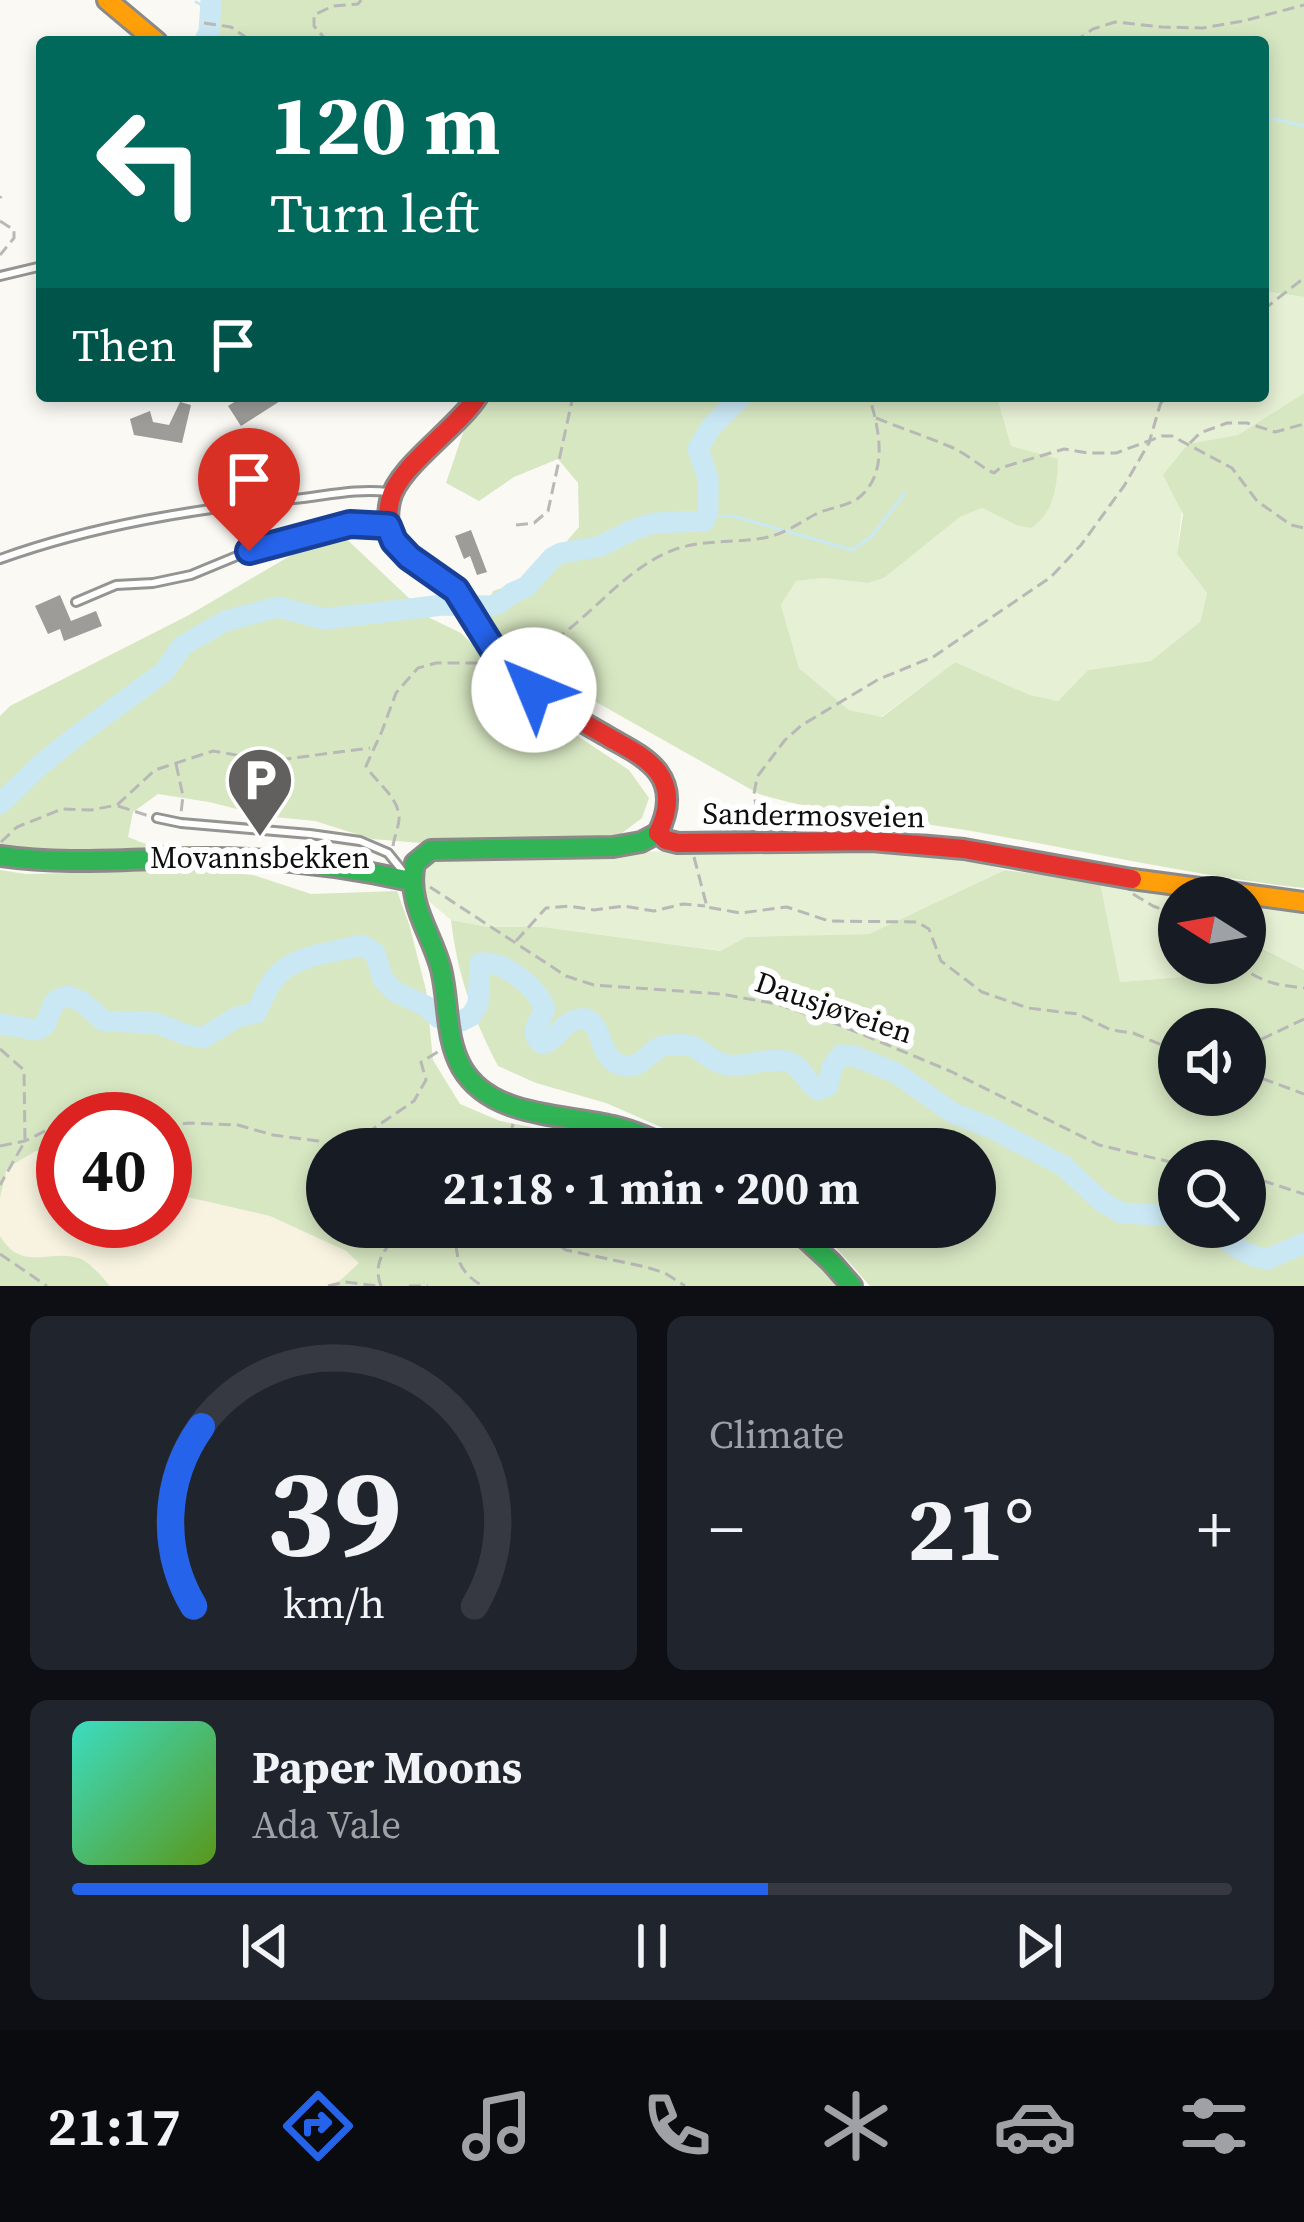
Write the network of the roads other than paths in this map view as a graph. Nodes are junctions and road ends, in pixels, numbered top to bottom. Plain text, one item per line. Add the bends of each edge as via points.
1 (107, 0) edge
2 (150, 36) edge
3 (36, 267) edge
4 (0, 276) edge
5 (474, 402) edge
6 (392, 493) junction
7 (388, 526) junction
8 (0, 560) edge
9 (76, 602) dead end
10 (157, 818) road end
11 (658, 833) junction
12 (0, 856) edge
13 (411, 881) junction
14 (1304, 902) edge
15 (620, 1128) edge
16 (816, 1248) edge
17 (852, 1286) edge

1 - 2 street
3 - 4 lane
5 - 6 street
6 - 7 street
6 - 8 lane via 192,511
7 - 9 lane via 326,528 191,575 116,585
7 - 11 street via 409,557 462,597 505,663 534,690 658,772 668,803
10 - 13 lane via 360,841 391,855
11 - 13 street, Sandermosveien via 613,847 431,850 415,863
11 - 14 street, Sandermosveien via 693,844 872,841 964,849
12 - 13 street via 222,857
13 - 15 street via 471,1080 518,1106
16 - 17 street

